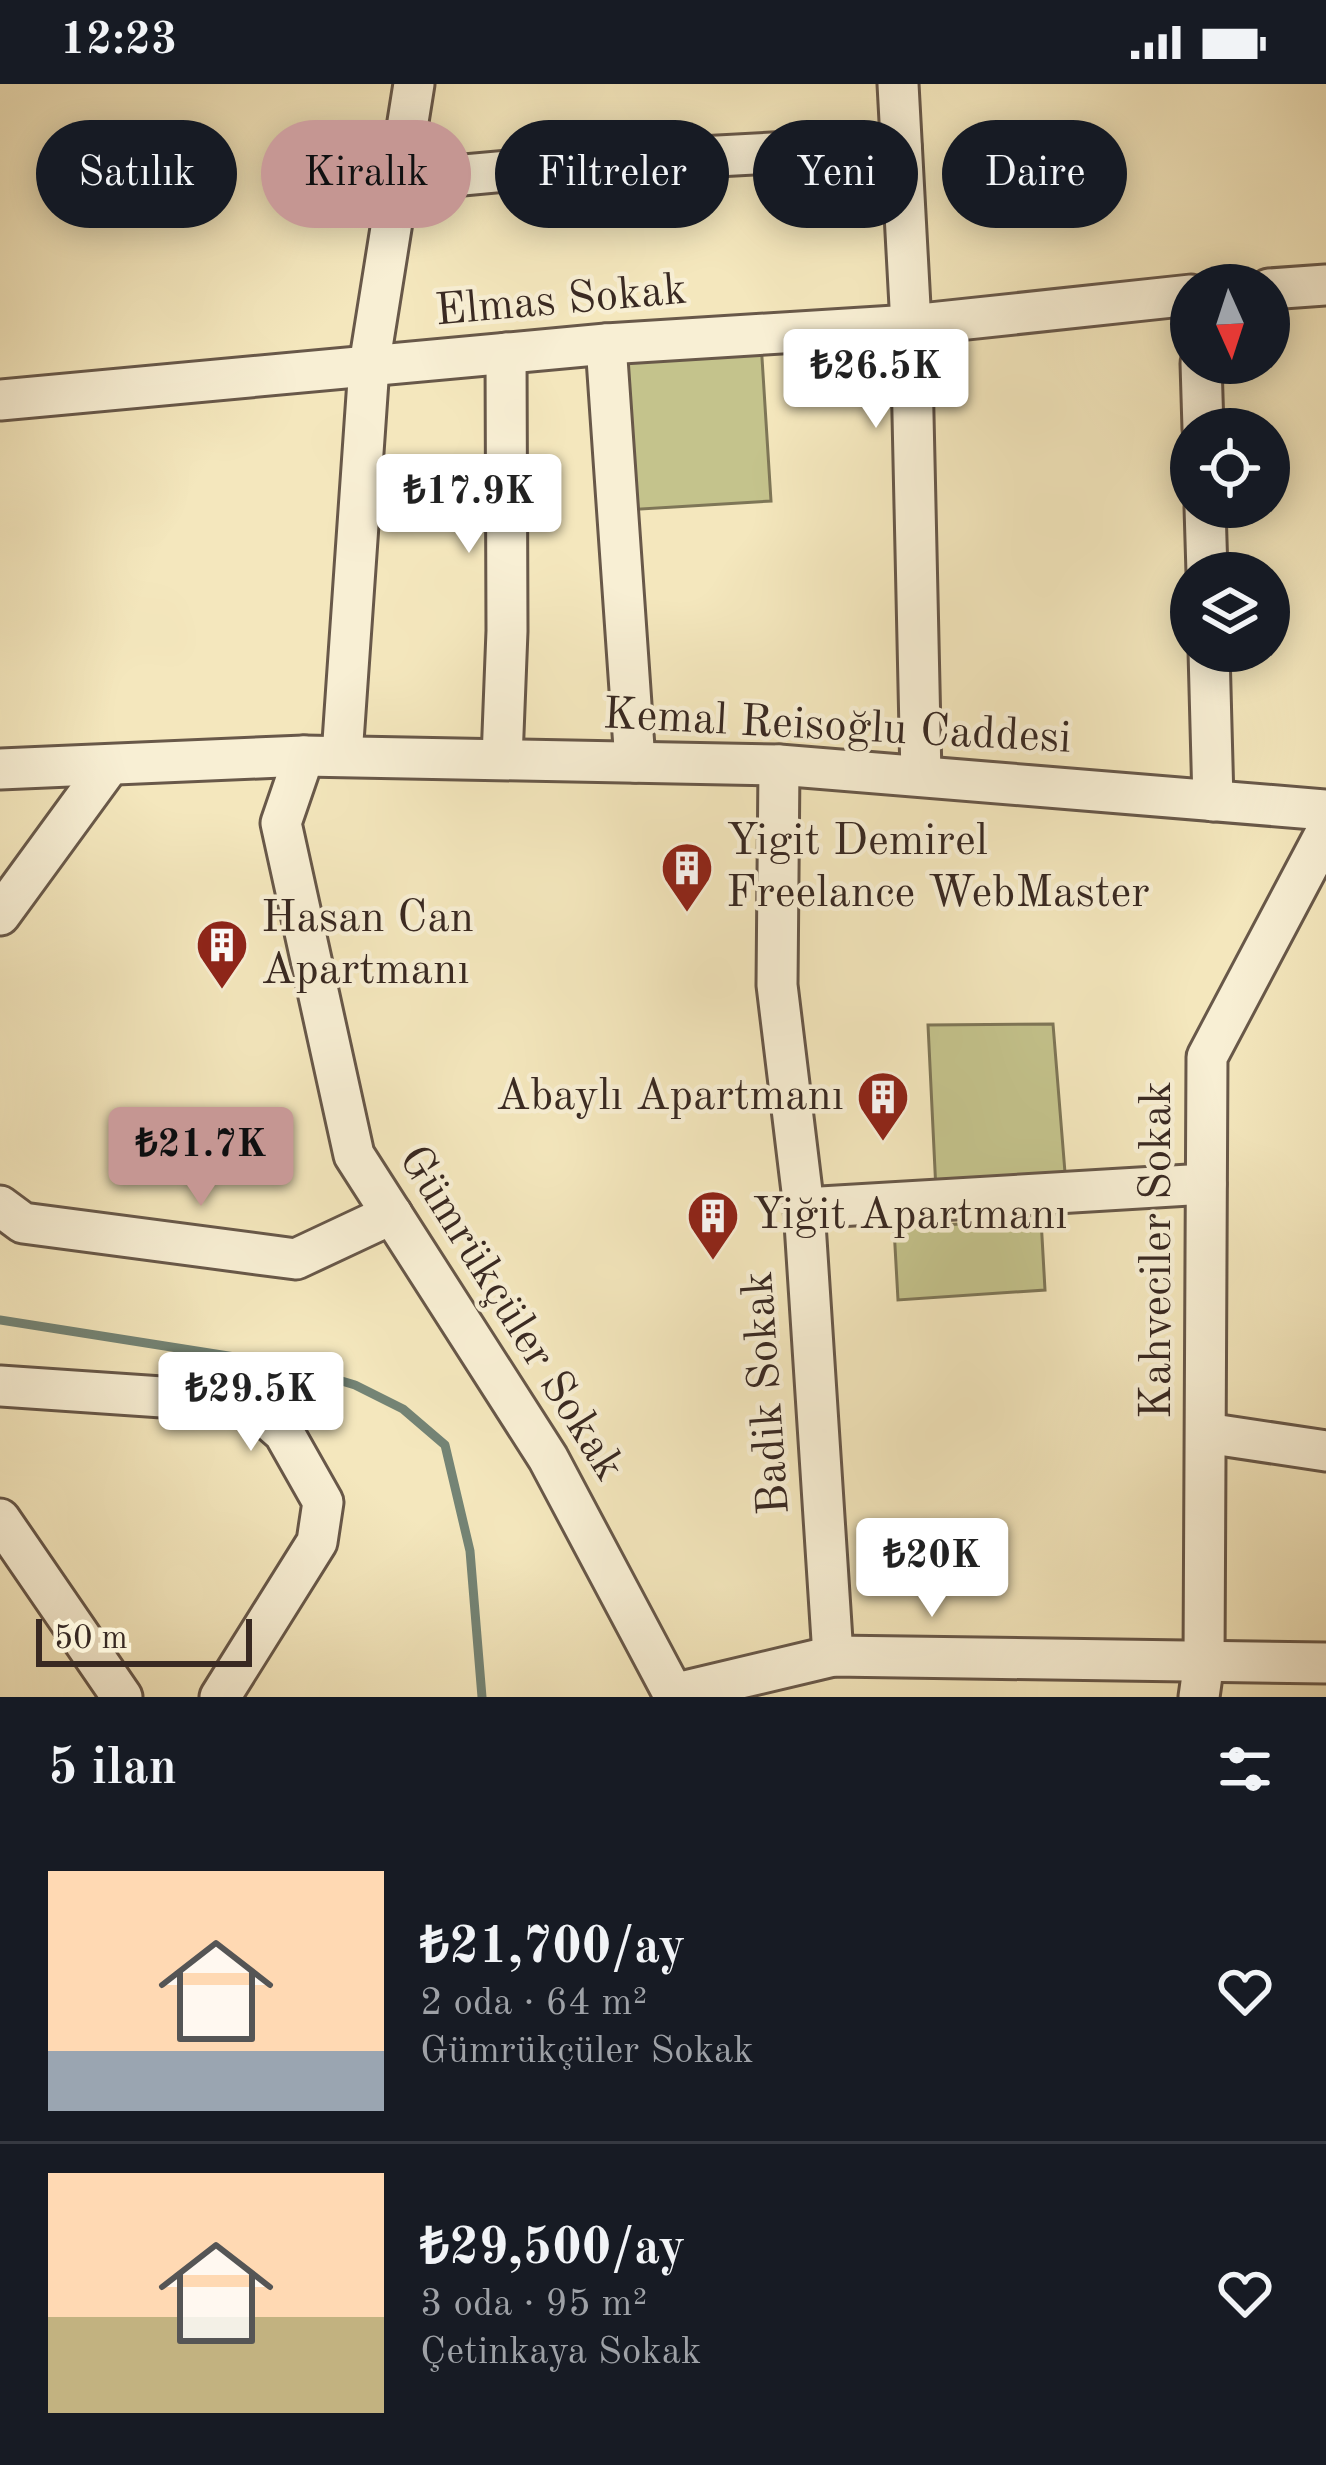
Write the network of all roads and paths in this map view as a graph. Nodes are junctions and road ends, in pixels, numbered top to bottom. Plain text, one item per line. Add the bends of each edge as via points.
1 (414, 84) edge
2 (898, 84) edge
3 (408, 120) edge
4 (900, 120) edge
5 (753, 154) edge
6 (471, 174) edge
7 (391, 228) edge
8 (905, 228) edge
9 (1326, 285) edge
10 (1290, 288) edge
11 (1170, 297) edge
12 (910, 326) junction
13 (606, 344) junction
14 (506, 353) junction
15 (369, 366) junction
16 (0, 400) edge
17 (1210, 672) edge
18 (323, 756) junction
19 (502, 760) junction
20 (635, 762) junction
21 (779, 764) junction
22 (108, 767) junction
23 (0, 769) edge
24 (921, 776) junction
25 (1213, 800) junction
26 (1326, 810) edge
27 (1326, 832) edge
28 (0, 915) edge
29 (1206, 1184) junction
30 (0, 1206) edge
31 (804, 1208) junction
32 (392, 1214) junction
33 (0, 1386) edge
34 (1205, 1433) junction
35 (1326, 1451) edge
36 (6, 1539) edge
37 (833, 1656) junction
38 (1326, 1663) edge
39 (1202, 1679) edge
40 (674, 1695) edge
41 (122, 1697) edge
42 (220, 1697) edge

1 - 3 street, Gümrükçüler Sokak
2 - 4 street
5 - 6 street
7 - 15 street, Gümrükçüler Sokak
8 - 12 street
9 - 10 street
11 - 12 street, Elmas Sokak
12 - 13 street, Elmas Sokak
12 - 24 street
13 - 14 street, Elmas Sokak
13 - 20 street
14 - 15 street, Elmas Sokak
14 - 19 street
15 - 16 street, Elmas Sokak
15 - 18 street, Gümrükçüler Sokak
17 - 25 street
18 - 19 street, Kemal Reisoğlu Caddesi
18 - 22 street, Kemal Reisoğlu Caddesi
18 - 32 street, Gümrükçüler Sokak via 281,823 354,1156
19 - 20 street, Kemal Reisoğlu Caddesi
20 - 21 street, Kemal Reisoğlu Caddesi
21 - 24 street, Kemal Reisoğlu Caddesi
21 - 31 street, Badik Sokak via 778,985
22 - 23 street, Kemal Reisoğlu Caddesi
22 - 28 street
24 - 25 street, Kemal Reisoğlu Caddesi
25 - 26 street, Kemal Reisoğlu Caddesi
27 - 29 street, Kahveciler Sokak via 1207,1057
29 - 31 street
29 - 34 street, Kahveciler Sokak
30 - 32 street via 23,1223 296,1259
31 - 37 street, Badik Sokak
32 - 40 street, Gümrükçüler Sokak via 548,1458
33 - 42 street via 250,1403 284,1433 323,1502 316,1542
34 - 35 street
34 - 39 street, Kahveciler Sokak
36 - 41 street
37 - 39 street
37 - 40 street
38 - 39 street

